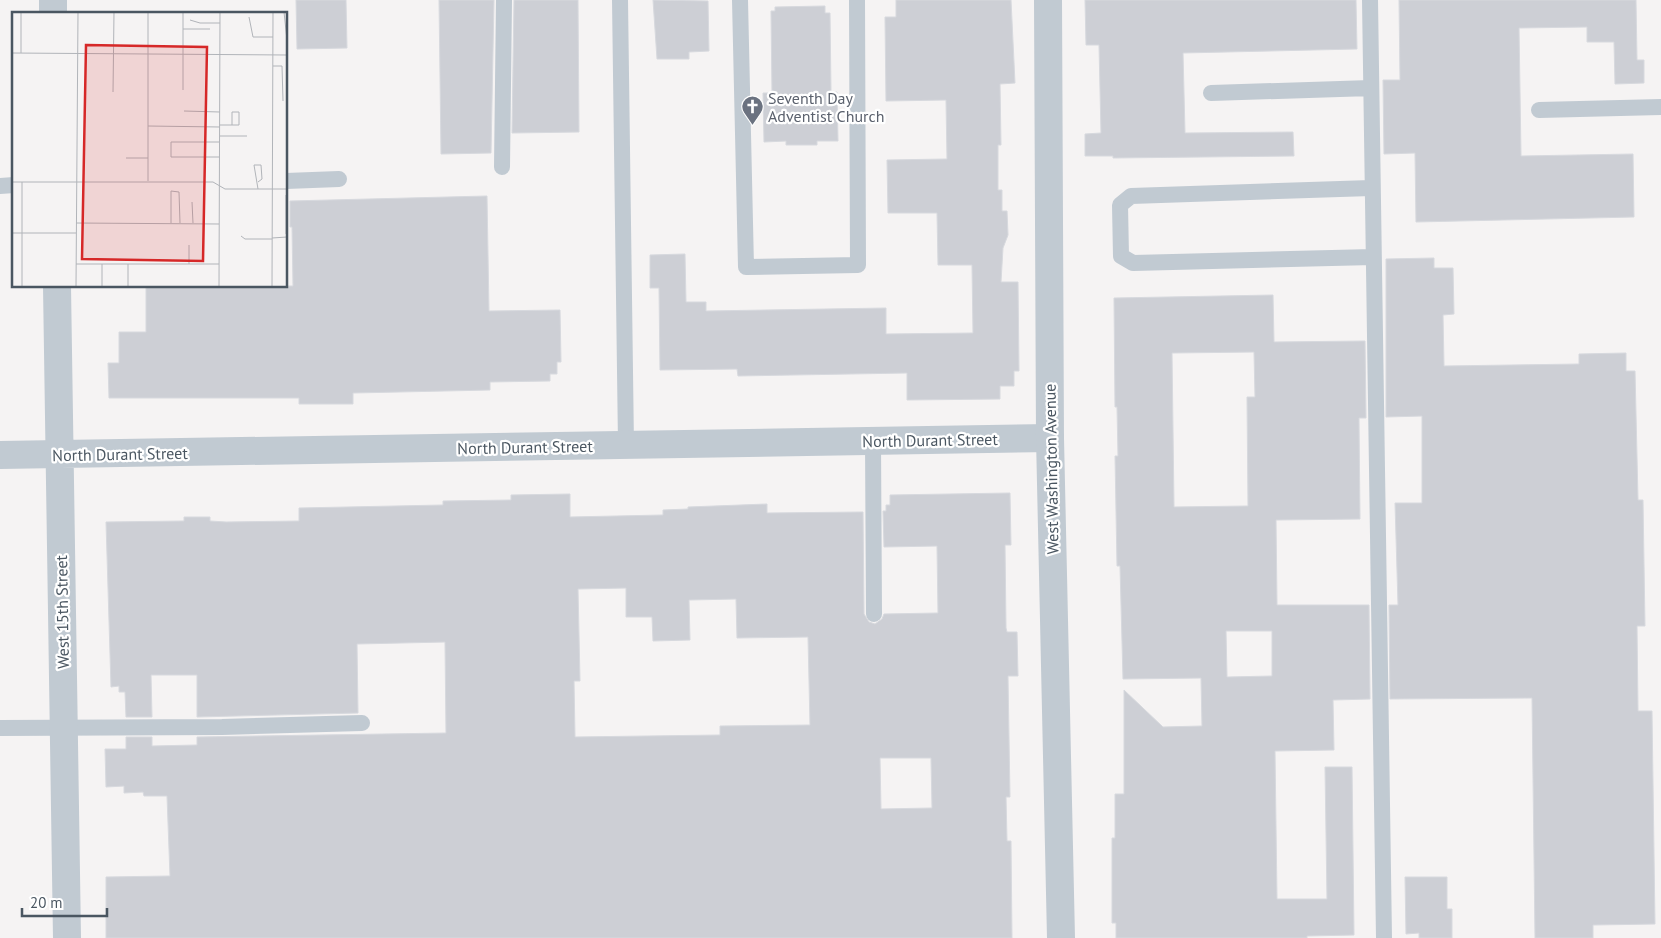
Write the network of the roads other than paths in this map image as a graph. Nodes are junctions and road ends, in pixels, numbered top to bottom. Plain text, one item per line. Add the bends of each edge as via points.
1 (504, 0) edge
2 (620, 0) edge
3 (740, 0) edge
4 (857, 0) edge
5 (1048, 0) edge
6 (1370, 0) edge
7 (1370, 88) junction
8 (1211, 92) dead end
9 (1661, 107) edge
10 (1539, 110) dead end
11 (502, 167) dead end
12 (339, 179) dead end
13 (288, 181) edge
14 (1371, 188) junction
15 (1372, 257) junction
16 (57, 288) edge
17 (1050, 438) junction
18 (873, 441) junction
19 (626, 445) junction
20 (60, 455) junction
21 (0, 456) edge
22 (874, 614) dead end
23 (362, 723) dead end
24 (0, 728) edge
25 (64, 728) junction
26 (67, 938) edge
27 (1060, 938) edge
28 (1384, 938) edge

1 - 11 lane
2 - 19 lane
3 - 4 lane via 746,266 858,265
5 - 17 street, West Washington Avenue
6 - 7 lane
7 - 8 lane
7 - 14 lane
9 - 10 lane
12 - 13 lane
14 - 15 lane
14 - 15 lane via 1131,196 1120,205 1121,256 1133,263
15 - 28 lane
16 - 20 street, West 15th Street
17 - 18 street, North Durant Street
17 - 27 street, West Washington Avenue
18 - 19 street, North Durant Street
18 - 22 lane
19 - 20 street, North Durant Street
20 - 21 street, North Durant Street
20 - 25 street, West 15th Street
23 - 25 lane
24 - 25 lane
25 - 26 street, West 15th Street

